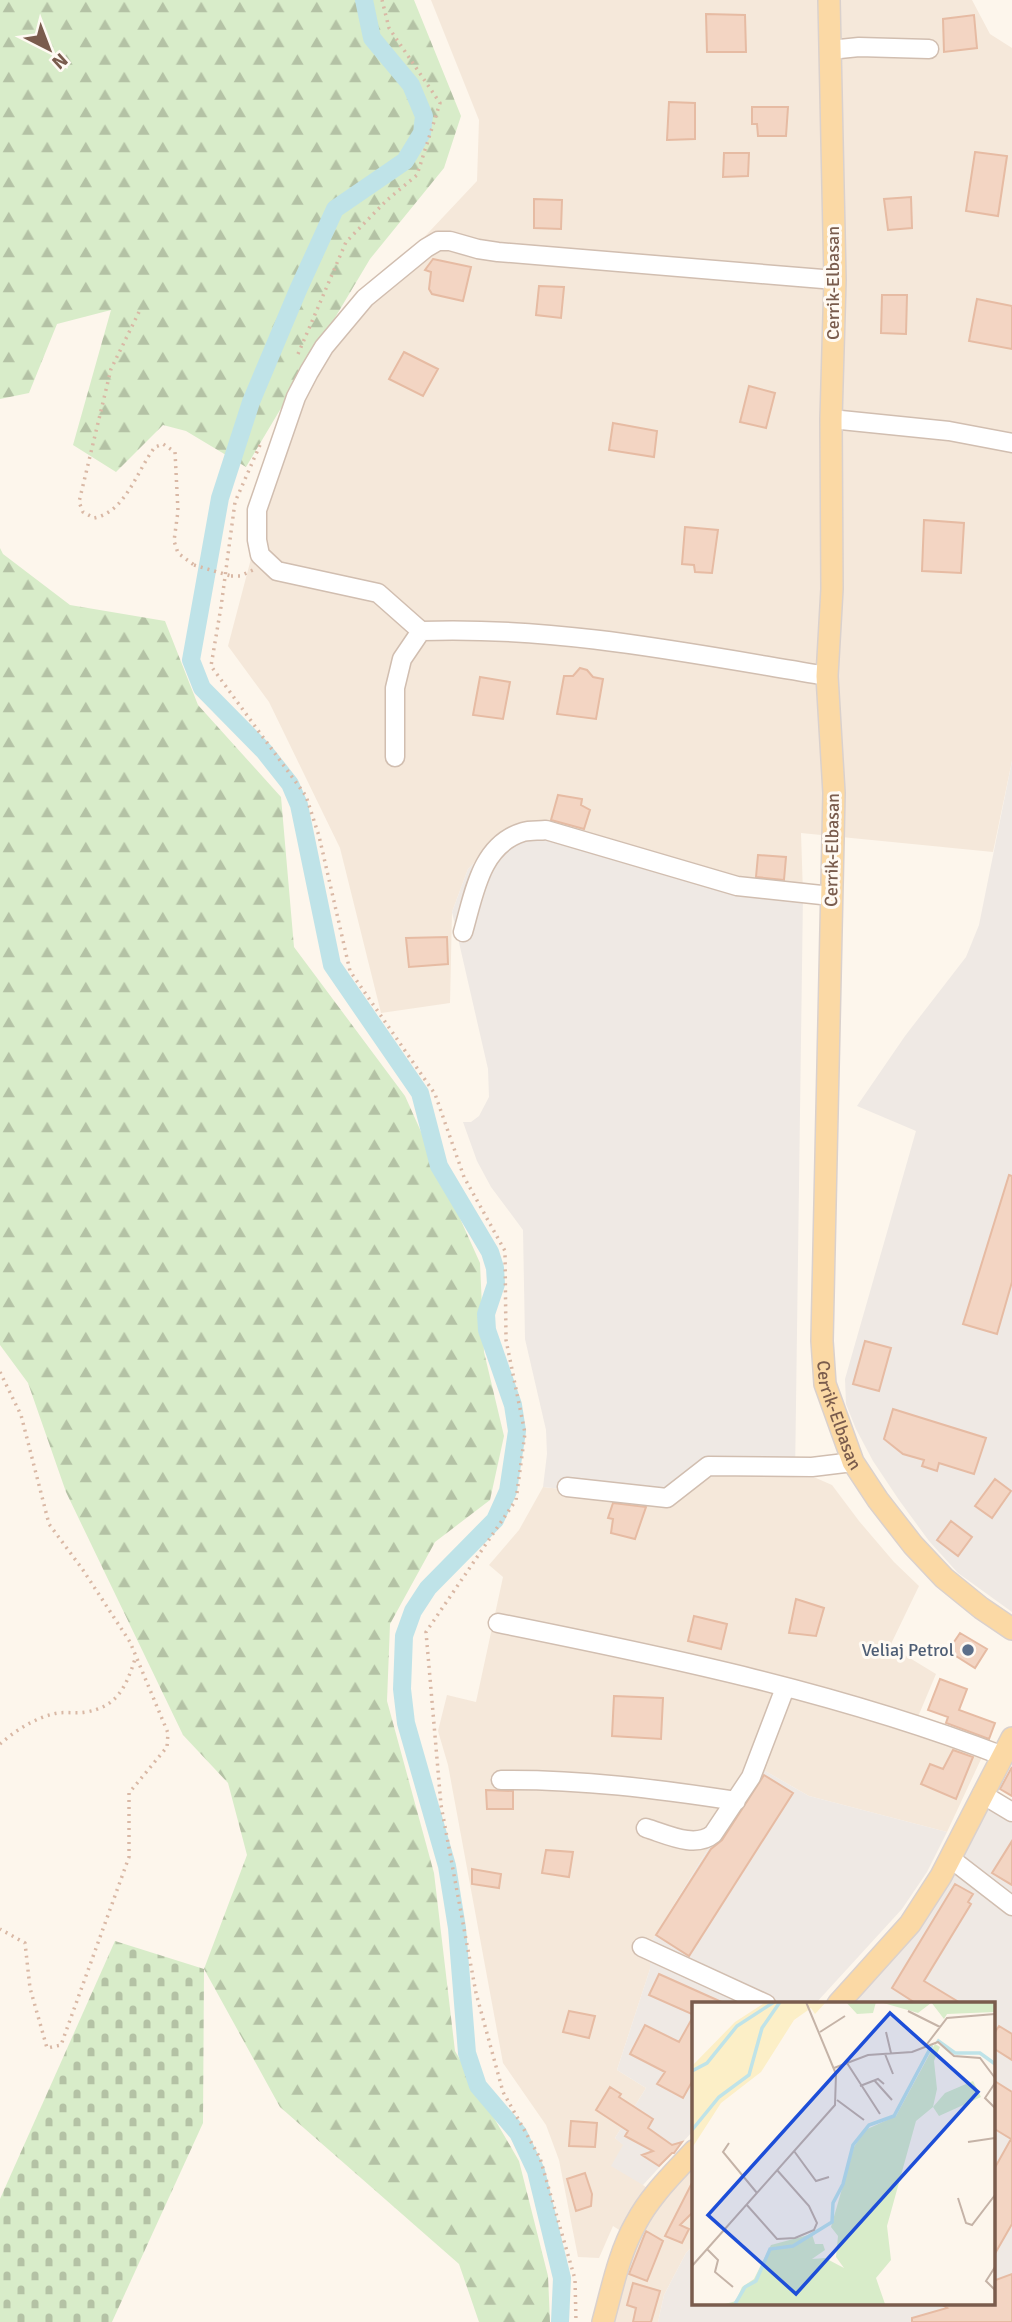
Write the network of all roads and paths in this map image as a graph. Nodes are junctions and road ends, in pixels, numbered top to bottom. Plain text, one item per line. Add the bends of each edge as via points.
1 (382, 0) edge
2 (830, 0) edge
3 (929, 49) dead end
4 (830, 50) junction
5 (835, 280) junction
6 (139, 312) dead end
7 (293, 366) dead end
8 (831, 419) junction
9 (261, 440) dead end
10 (1012, 443) edge
11 (231, 576) dead end
12 (421, 631) junction
13 (827, 676) junction
14 (395, 757) dead end
15 (831, 896) junction
16 (463, 932) dead end
17 (0, 1372) edge
18 (853, 1462) junction
19 (566, 1487) dead end
20 (498, 1623) dead end
21 (1012, 1629) edge
22 (136, 1657) junction
23 (785, 1688) junction
24 (0, 1744) edge
25 (1007, 1747) edge
26 (501, 1780) dead end
27 (982, 1794) junction
28 (736, 1801) junction
29 (1012, 1812) edge
30 (646, 1828) dead end
31 (950, 1858) junction
32 (1012, 1906) edge
33 (0, 1929) edge
34 (642, 1947) dead end
35 (761, 2002) edge
36 (840, 2002) edge
37 (692, 2153) edge
38 (576, 2322) edge
39 (603, 2322) edge

1 - 7 path via 389,28 440,103 416,175 346,242
2 - 4 main road, Cerrik-Elbasan
3 - 4 street
4 - 5 main road, Cerrik-Elbasan
5 - 8 main road, Cerrik-Elbasan
5 - 12 street via 498,252 438,241 365,298 324,347 296,397 257,510 257,540 260,555 277,570 378,593
6 - 11 path, bridge via 111,369 79,502 83,512 94,518 105,516 116,508 155,447 163,444 175,452 178,511 174,541 178,553 194,565
8 - 10 street via 949,431
8 - 13 main road, Cerrik-Elbasan via 832,589
9 - 38 path via 235,502 211,666 306,796 350,971 435,1094 464,1177 505,1251 506,1340 525,1433 516,1500 426,1632 441,1805 476,1993 503,2092 540,2158 575,2279
12 - 13 street via 633,643
12 - 14 street via 402,659 395,688
13 - 15 main road, Cerrik-Elbasan via 834,793
15 - 16 street via 737,886 546,830 523,832 496,848 484,864
15 - 18 main road, Cerrik-Elbasan via 822,1341 825,1384
17 - 22 path via 21,1415 49,1524 111,1611
18 - 19 street via 812,1467 708,1466 667,1498
18 - 21 main road, Cerrik-Elbasan via 913,1545 944,1578
20 - 23 street via 652,1654
22 - 24 path via 127,1683 110,1706 54,1713 15,1730
22 - 33 path via 168,1733 167,1746 129,1793 129,1857 61,2045 47,2048 30,1988 25,1943
23 - 25 street
23 - 28 street via 751,1777
25 - 27 main road
26 - 28 street via 606,1784
27 - 29 street
27 - 31 main road
28 - 30 street via 713,1834 701,1842
31 - 32 street
31 - 36 main road via 910,1924
34 - 35 street
37 - 39 main road via 635,2223

